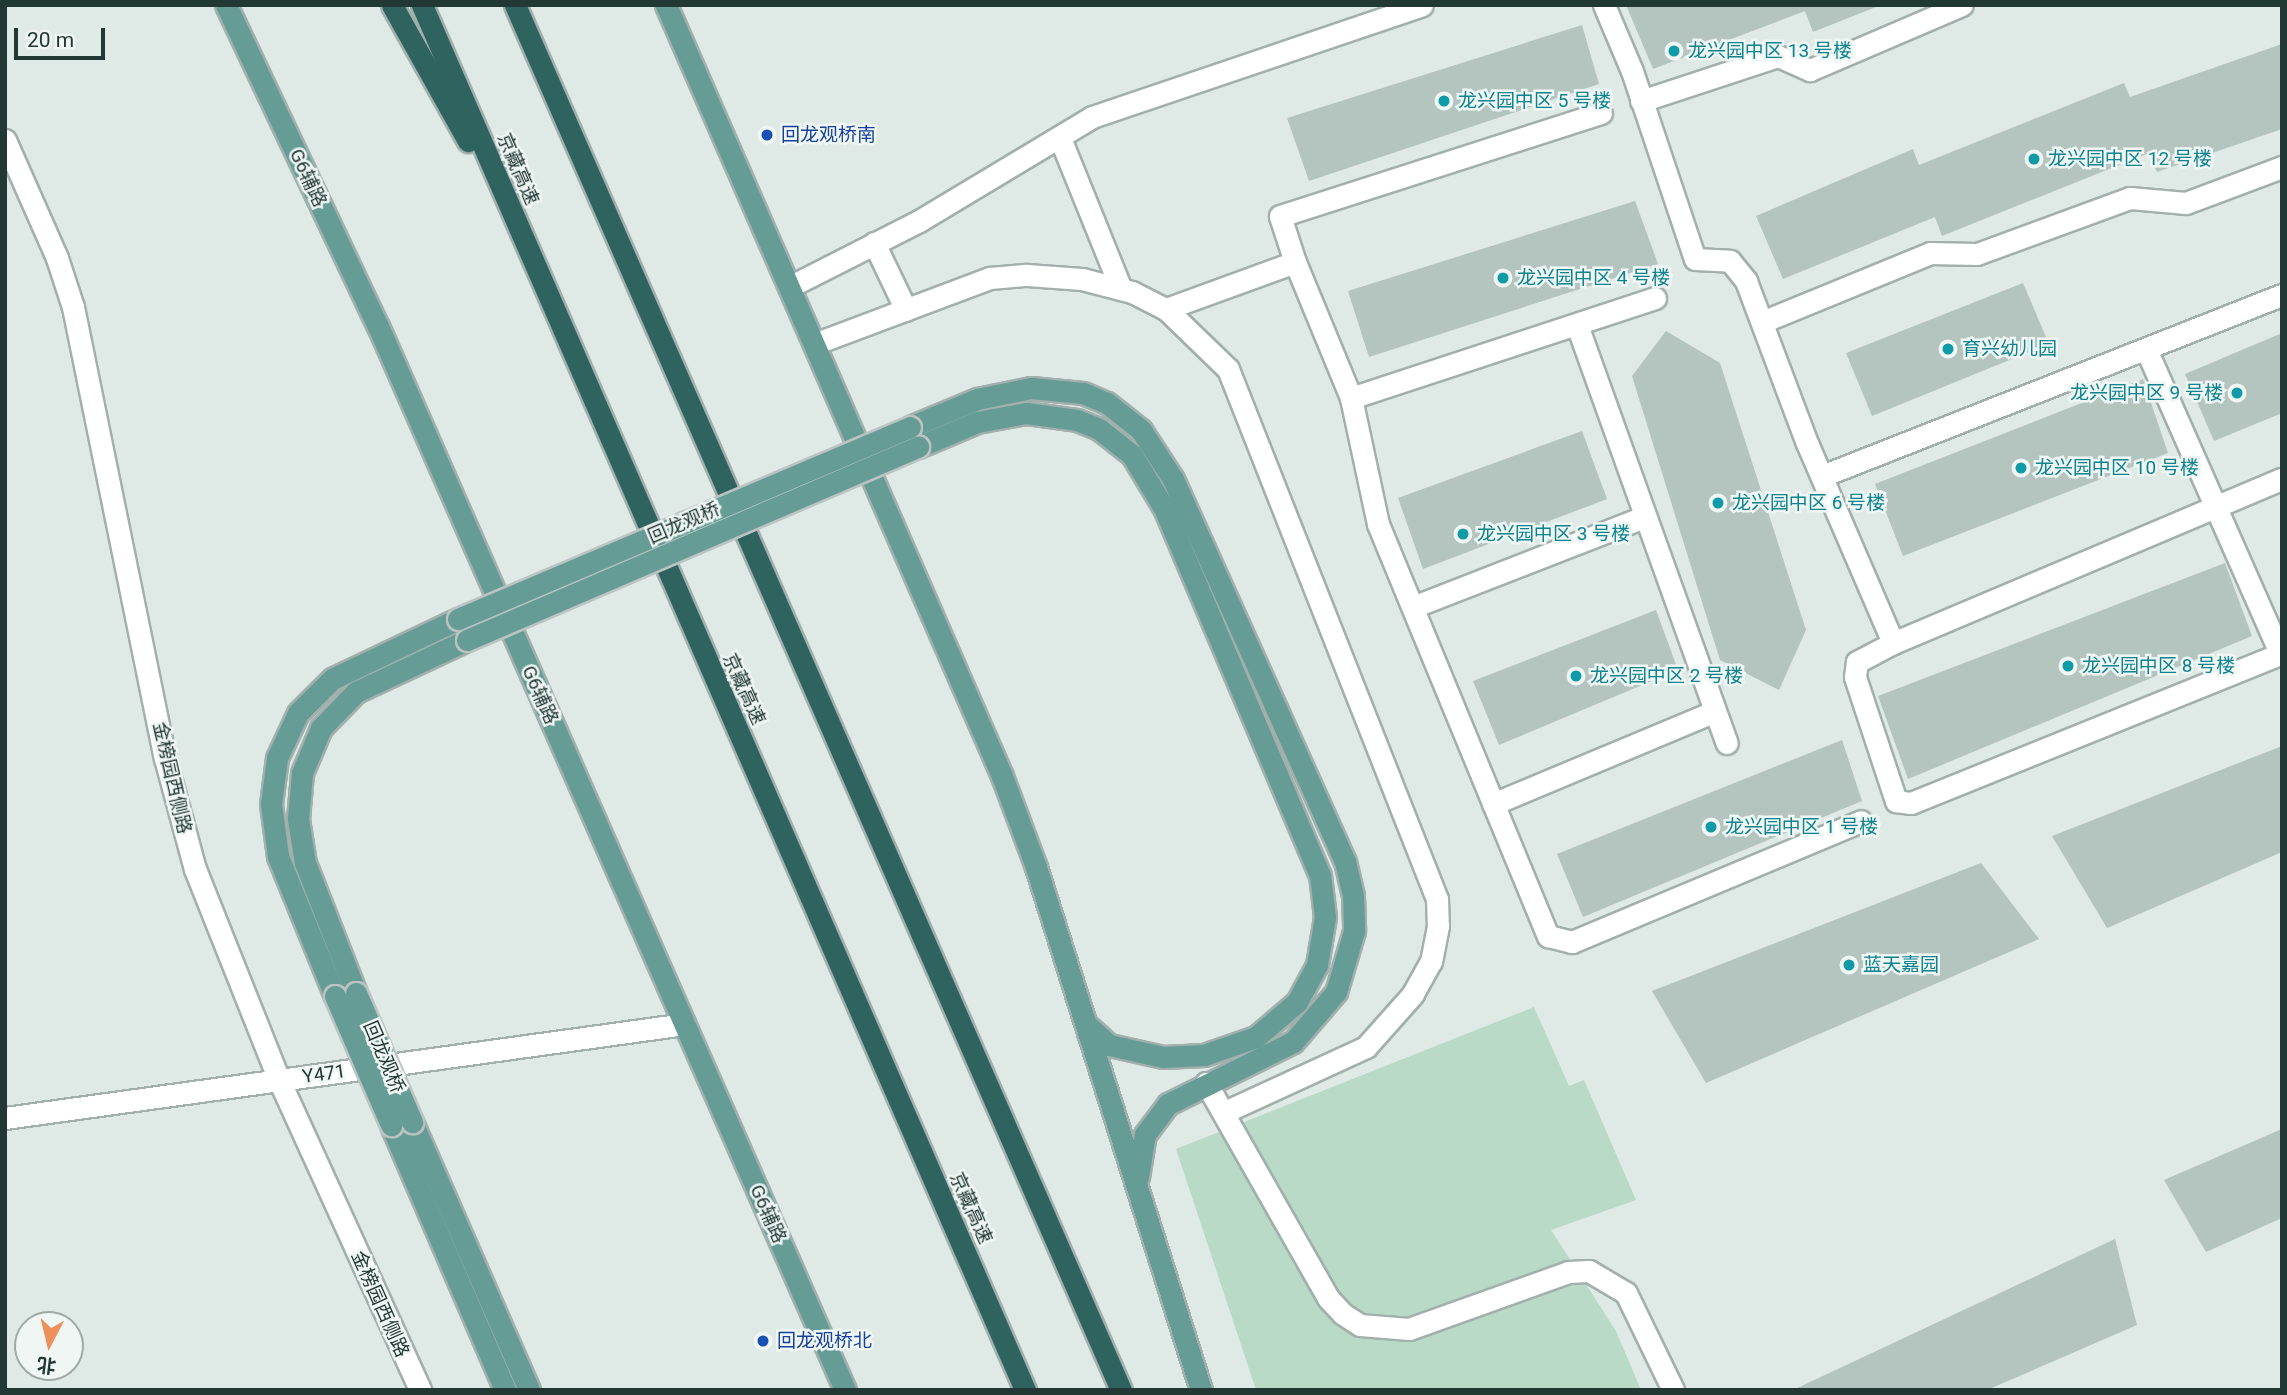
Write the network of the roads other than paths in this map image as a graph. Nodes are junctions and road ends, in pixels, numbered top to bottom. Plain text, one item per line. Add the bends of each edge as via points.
1 (226, 5) edge
2 (392, 5) edge
3 (422, 5) edge
4 (514, 5) edge
5 (666, 5) edge
6 (1422, 5) edge
7 (1604, 5) edge
8 (1962, 5) edge
9 (1641, 101) junction
10 (1601, 113) dead end
11 (1060, 138) junction
12 (5, 140) edge
13 (2282, 167) edge
14 (604, 208) junction
15 (524, 242) junction
16 (874, 243) junction
17 (1295, 262) junction
18 (789, 287) junction
19 (1121, 289) junction
20 (2282, 295) edge
21 (1655, 298) dead end
22 (1166, 309) junction
23 (905, 310) junction
24 (1762, 322) junction
25 (1577, 326) junction
26 (814, 344) junction
27 (2146, 349) junction
28 (1351, 398) junction
29 (1822, 477) junction
30 (2282, 479) edge
31 (2217, 506) junction
32 (1644, 517) junction
33 (1413, 607) junction
34 (1893, 643) junction
35 (2281, 653) edge
36 (1713, 712) junction
37 (1727, 743) dead end
38 (841, 751) dead end
39 (1493, 804) junction
40 (1861, 821) dead end
41 (1082, 1013) junction
42 (685, 1024) junction
43 (279, 1080) junction
44 (1206, 1083) junction
45 (1225, 1112) junction
46 (5, 1118) edge
47 (1142, 1206) junction
48 (419, 1390) edge
49 (505, 1390) edge
50 (529, 1390) edge
51 (845, 1390) edge
52 (1026, 1390) edge
53 (1121, 1390) edge
54 (1201, 1390) edge
55 (1673, 1390) edge

1 - 42 main road, G6辅路 via 378,326
2 - 15 highway
3 - 15 highway, 京藏高速
4 - 14 highway
5 - 18 main road
6 - 11 street via 1092,117
7 - 9 street
8 - 9 street via 1810,70 1778,56
9 - 24 street via 1695,259 1730,261 1746,281
10 - 17 street via 1280,216
11 - 16 street
11 - 19 street
12 - 43 street, 金榜园西侧路 via 57,258 73,307 178,814
13 - 24 street via 2186,203 2130,198 1977,254 1930,253
14 - 38 highway
14 - 53 highway
15 - 52 highway, 京藏高速
16 - 18 street
16 - 23 street
17 - 22 street
17 - 28 street
18 - 26 main road
19 - 22 street
19 - 23 street via 1082,279 990,278
20 - 27 street
21 - 25 street
22 - 45 street via 1228,369 1437,899 1438,926 1431,961 1391,1024 1338,1064
23 - 26 street
24 - 29 street
25 - 28 street
25 - 32 street
26 - 41 main road via 1002,776
27 - 29 street
27 - 31 street
28 - 33 street via 1378,524
29 - 34 street
30 - 31 street
31 - 34 street
31 - 35 street
32 - 33 street
32 - 36 street
33 - 39 street
34 - 35 street via 1857,662 1855,677 1896,801 1911,803
36 - 37 street
36 - 39 street
39 - 40 street via 1548,936 1572,942
41 - 47 main road
41 - 50 main road, 回龙观桥, bridge via 1101,1040 1141,1055 1204,1055 1256,1037 1297,1002 1317,965 1325,917 1320,875 1164,508 1132,455 1099,429 1077,420 1026,413 976,422 467,639 356,692 321,728 302,773 298,819 305,863 356,993
42 - 43 street, Y471
42 - 51 main road, G6辅路
43 - 46 street, Y471
43 - 48 street, 金榜园西侧路
44 - 45 street
44 - 47 main road, 回龙观桥 via 1168,1104 1145,1134 1138,1173
44 - 49 main road, 回龙观桥, bridge via 1272,1054 1309,1029 1345,972 1355,914 1345,861 1185,504 1147,438 1126,416 1083,393 1031,388 1006,391 910,427 458,619 332,679 298,713 277,758 271,804 278,856
45 - 55 street via 1328,1298 1360,1325 1409,1329 1568,1272 1589,1271 1626,1293
47 - 54 main road

